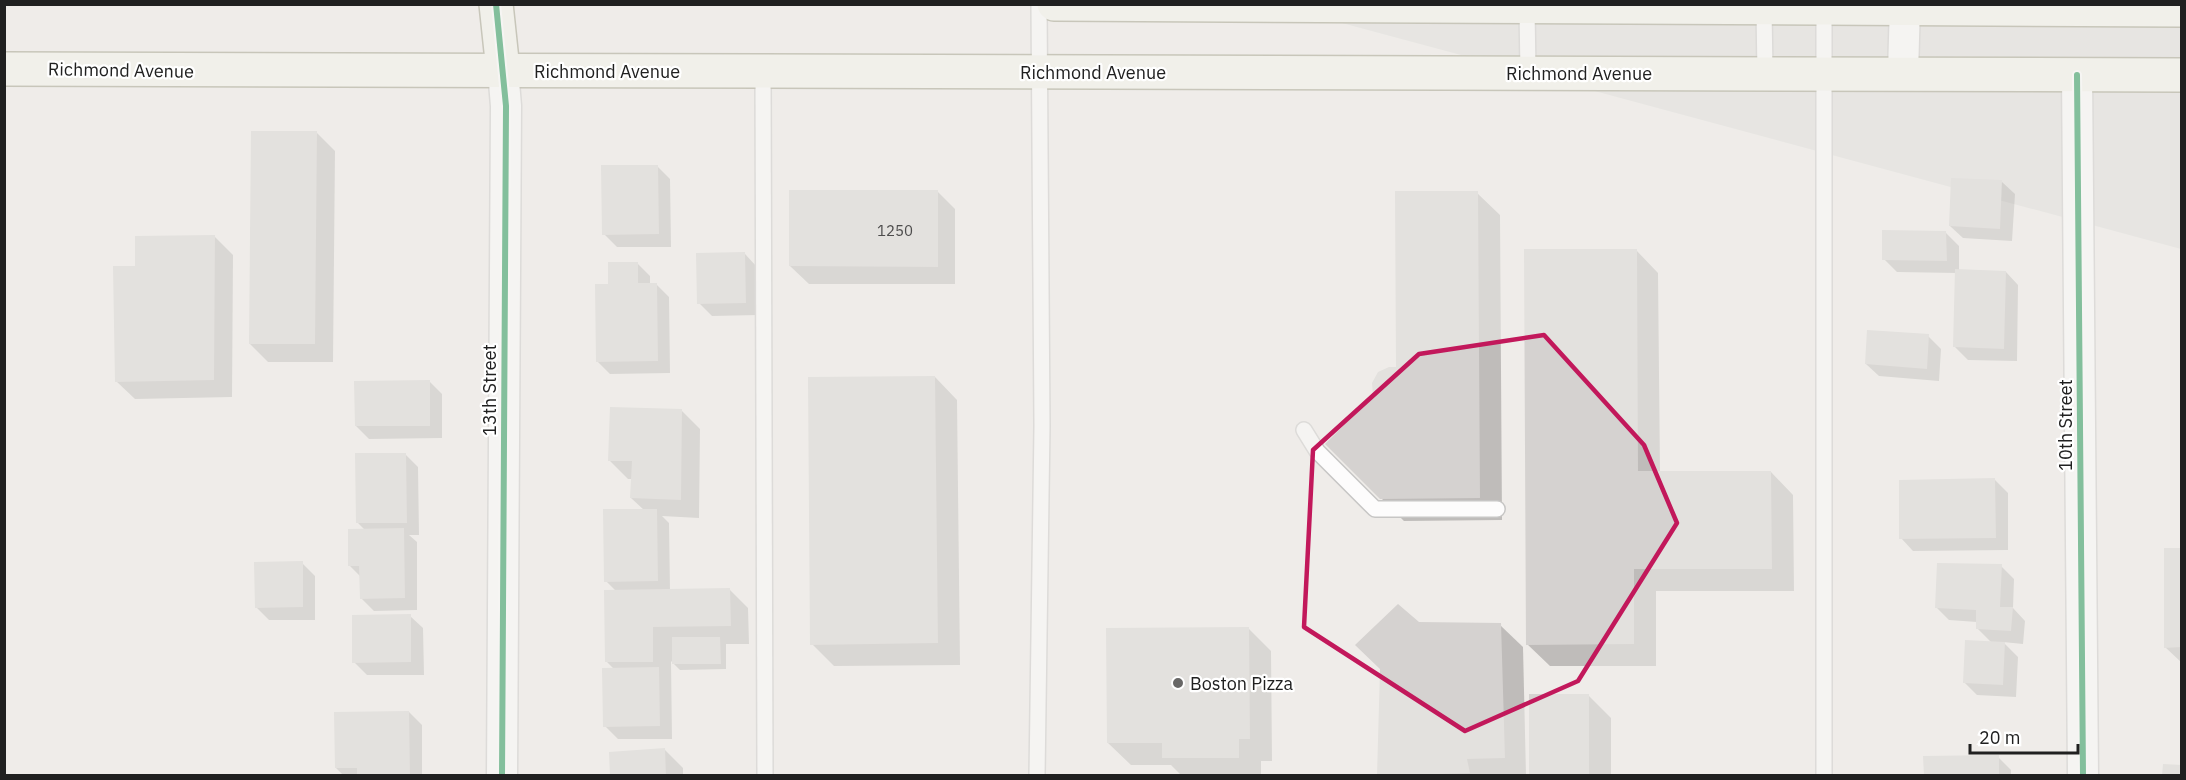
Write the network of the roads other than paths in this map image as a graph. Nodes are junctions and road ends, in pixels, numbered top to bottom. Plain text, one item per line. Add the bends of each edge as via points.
1 (496, 4) edge
2 (1040, 4) edge
3 (1054, 4) edge
4 (1905, 7) edge
5 (1527, 8) junction
6 (1764, 9) junction
7 (1824, 10) junction
8 (2181, 10) edge
9 (4, 69) edge
10 (503, 70) junction
11 (763, 71) junction
12 (1040, 71) junction
13 (1528, 73) junction
14 (1903, 73) junction
15 (1764, 74) junction
16 (1825, 74) junction
17 (2077, 75) junction
18 (2181, 75) edge
19 (1304, 430) dead end
20 (1497, 509) dead end
21 (502, 776) edge
22 (765, 776) edge
23 (1036, 776) edge
24 (1824, 776) edge
25 (2083, 776) edge

1 - 10 main road, 13th Street
2 - 12 lane
3 - 5 main road
4 - 7 main road
4 - 8 main road
4 - 14 street
5 - 6 main road
5 - 13 lane
6 - 7 main road
6 - 15 lane
7 - 16 lane
9 - 10 main road, Richmond Avenue
10 - 11 main road, Richmond Avenue
10 - 21 street, 13th Street via 506,106
11 - 12 main road, Richmond Avenue
11 - 22 lane
12 - 13 main road, Richmond Avenue
12 - 23 lane via 1042,426
13 - 15 main road, Richmond Avenue
14 - 16 main road, Richmond Avenue
14 - 17 main road, Richmond Avenue
15 - 16 main road, Richmond Avenue
16 - 24 lane
17 - 18 main road, Richmond Avenue
17 - 25 street, 10th Street
19 - 20 lane via 1317,452 1375,509

